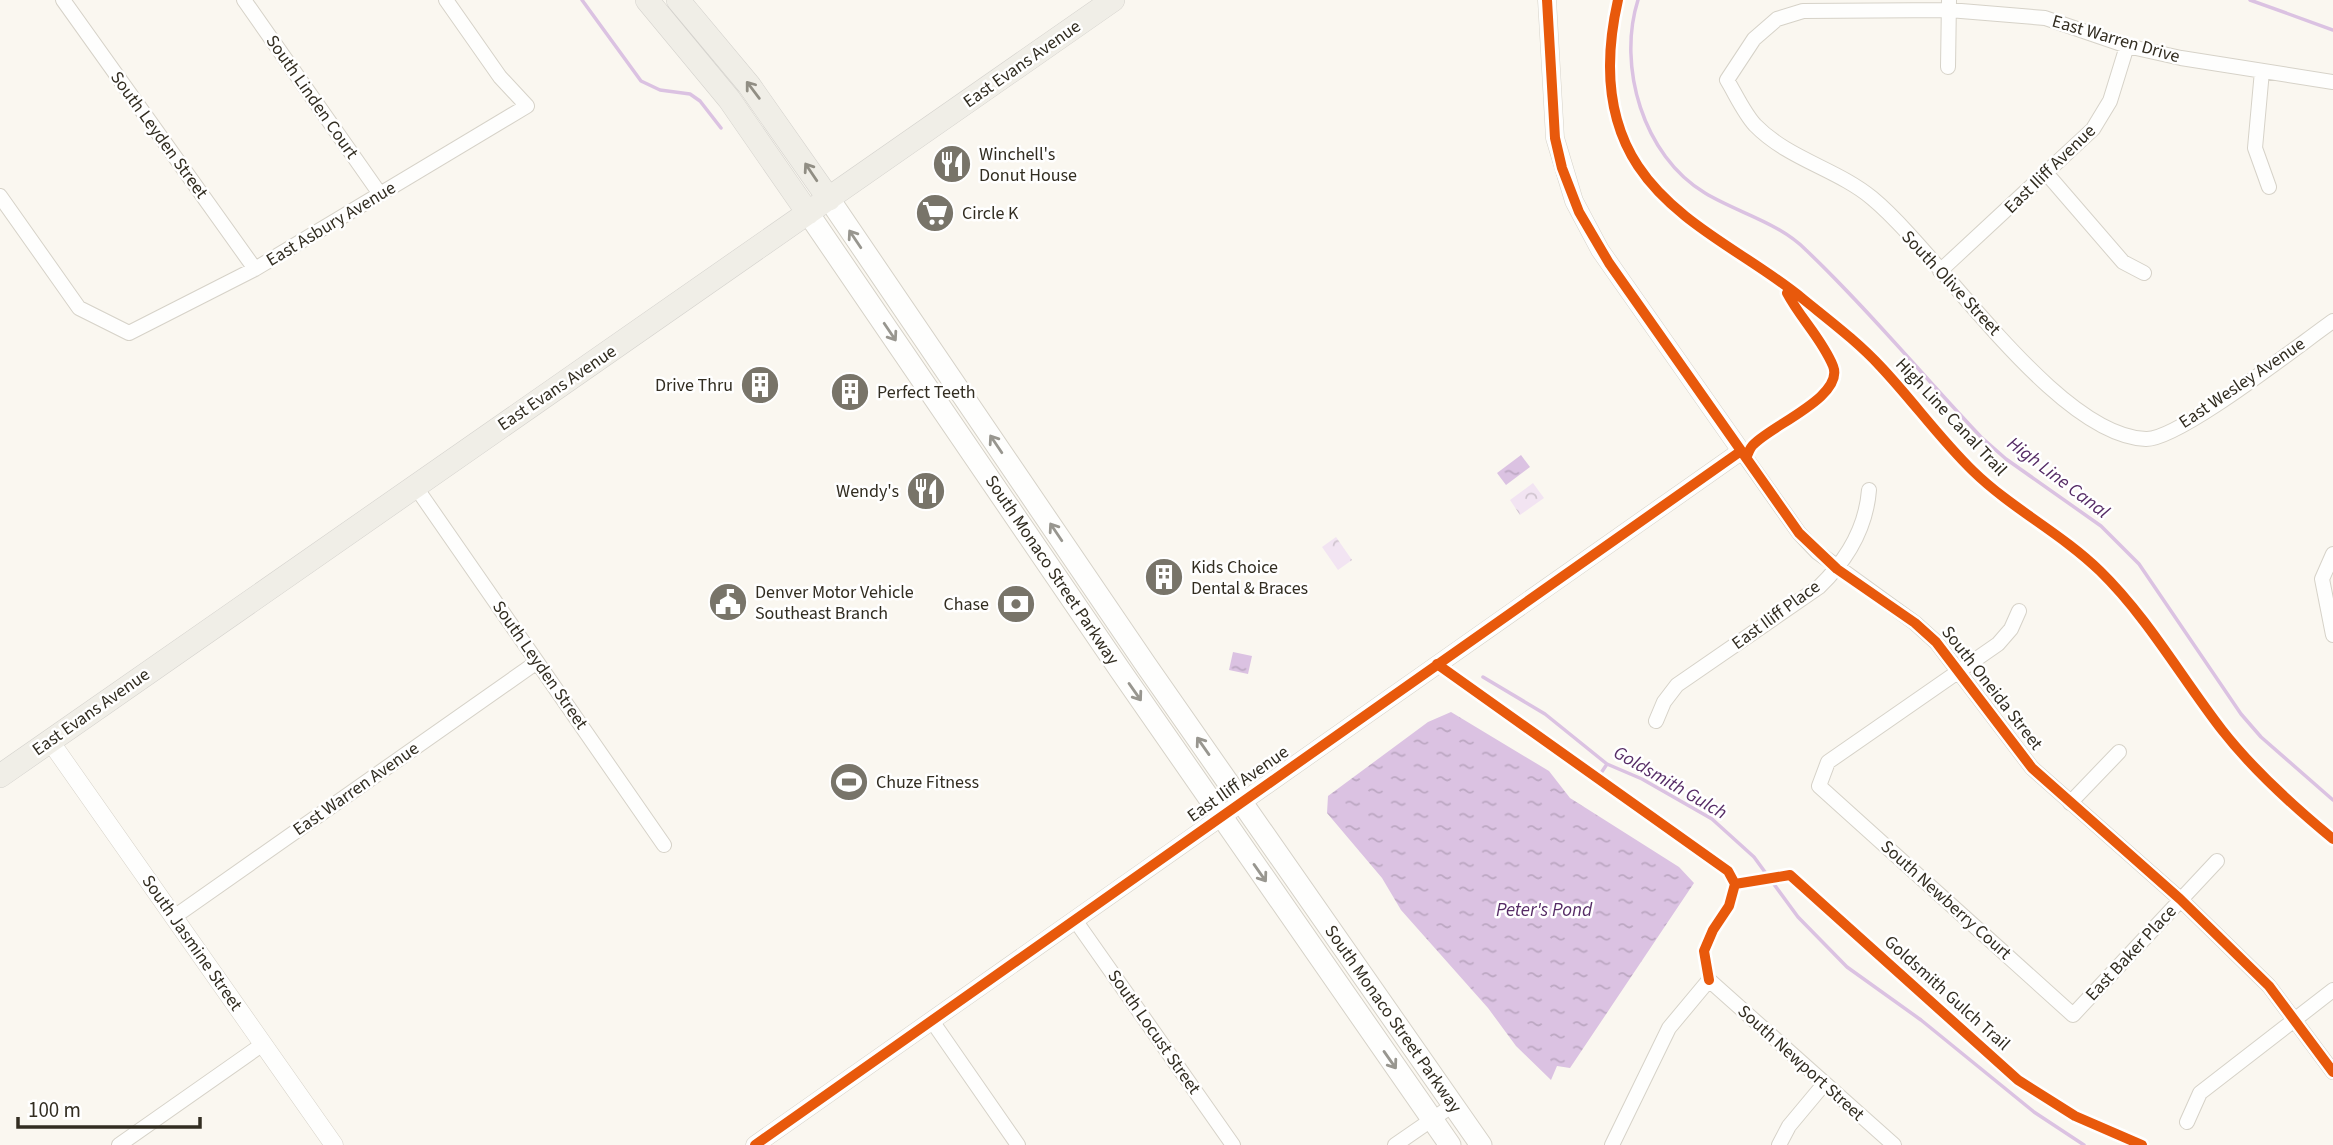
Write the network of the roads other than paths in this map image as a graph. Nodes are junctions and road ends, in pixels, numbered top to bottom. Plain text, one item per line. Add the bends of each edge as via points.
1 (63, 0) edge
2 (244, 0) edge
3 (446, 0) edge
4 (647, 0) edge
5 (678, 0) edge
6 (1113, 0) edge
7 (1547, 0) edge
8 (1802, 5) edge
9 (1949, 5) edge
10 (2127, 46) junction
11 (1948, 67) dead end
12 (2262, 71) junction
13 (2333, 82) edge
14 (1753, 123) joint
15 (2047, 174) junction
16 (2269, 187) dead end
17 (380, 194) junction
18 (0, 196) edge
19 (829, 199) junction
20 (808, 213) junction
21 (255, 270) junction
22 (1940, 271) junction
23 (2144, 273) dead end
24 (2333, 321) edge
25 (2147, 439) joint
26 (1741, 451) junction
27 (415, 486) junction
28 (1869, 490) dead end
29 (2333, 555) edge
30 (1837, 569) junction
31 (2019, 611) dead end
32 (2333, 635) edge
33 (537, 662) junction
34 (1958, 673) junction
35 (1656, 721) dead end
36 (50, 741) junction
37 (2119, 752) dead end
38 (0, 776) edge
39 (1242, 803) junction
40 (2070, 803) junction
41 (1221, 817) junction
42 (664, 845) dead end
43 (2217, 860) dead end
44 (2180, 900) junction
45 (174, 917) junction
46 (1075, 920) junction
47 (2333, 989) edge
48 (2073, 1015) joint
49 (932, 1021) junction
50 (2295, 1021) junction
51 (263, 1044) junction
52 (2333, 1072) edge
53 (1824, 1084) junction
54 (1453, 1105) junction
55 (1432, 1119) junction
56 (2187, 1122) dead end
57 (119, 1145) edge
58 (334, 1145) edge
59 (755, 1145) edge
60 (1018, 1145) edge
61 (1233, 1145) edge
62 (1395, 1145) edge
63 (1450, 1145) edge
64 (1481, 1145) edge
65 (1612, 1145) edge
66 (1779, 1145) edge
67 (1894, 1145) edge

1 - 21 street, South Leyden Street
2 - 17 street, South Linden Court
3 - 17 street, East Asbury Avenue via 500,77 527,106
4 - 20 main road, South Monaco Street Parkway via 729,99
19 -> 5 main road, South Monaco Street Parkway via 749,85
6 - 19 main road, East Evans Avenue
7 - 26 street, South Oneida Street via 1555,138 1574,201 1604,256
8 - 9 street, East Warren Drive
8 - 14 street, East Warren Drive via 1754,39 1727,80
9 - 10 street, East Warren Drive via 2045,18
9 - 11 street
10 - 12 street, East Warren Drive
10 - 15 street, East Iliff Avenue via 2100,120
12 - 13 street, East Warren Drive
12 - 16 street via 2255,148
14 - 22 street, South Olive Street via 1772,141 1871,197
15 - 22 street, East Iliff Avenue
15 - 23 street via 2123,262
17 - 21 street, East Asbury Avenue
18 - 21 street, East Asbury Avenue via 79,308 129,333
19 - 20 main road, East Evans Avenue
39 -> 19 main road, South Monaco Street Parkway
20 - 27 main road, East Evans Avenue
20 -> 41 main road, South Monaco Street Parkway
22 - 25 street, South Olive Street via 2062,399 2109,430
24 - 25 street, East Wesley Avenue via 2184,426
26 - 30 street, South Oneida Street via 1799,533
26 - 39 street, East Iliff Avenue
27 - 33 street, South Leyden Street
27 - 36 main road, East Evans Avenue
28 - 30 street, East Iliff Place via 1862,527
29 - 32 street via 2322,579
30 - 34 street, South Oneida Street via 1915,623 1936,642
30 - 35 street, East Iliff Place via 1819,587 1677,685
31 - 34 street via 1998,644
33 - 42 street, South Leyden Street
33 - 45 street, East Warren Avenue
34 - 40 street, South Oneida Street via 2006,738
34 - 48 street, South Newberry Court via 1828,762 1819,786
36 - 38 main road, East Evans Avenue
36 - 45 street, South Jasmine Street
37 - 40 street
39 - 41 street, East Iliff Avenue
39 - 54 main road, South Monaco Street Parkway
40 - 44 street, South Oneida Street
41 - 46 street, East Iliff Avenue
41 -> 55 main road, South Monaco Street Parkway
43 - 44 street, East Baker Place
44 - 48 street, East Baker Place
44 - 50 street, South Oneida Street via 2269,986
45 - 51 street, South Jasmine Street
46 - 49 street, East Iliff Avenue
46 - 61 street, South Locust Street
47 - 50 street
49 - 59 street, East Iliff Avenue
49 - 60 street
50 - 52 street, South Oneida Street
50 - 56 street via 2200,1093
51 - 57 street
51 - 58 street, South Jasmine Street
53 - 65 street, South Newport Street via 1709,980 1669,1028
53 - 66 street
53 - 67 street, South Newport Street
54 - 55 street
54 - 64 main road, South Monaco Street Parkway
55 - 62 street
55 - 63 main road, South Monaco Street Parkway

